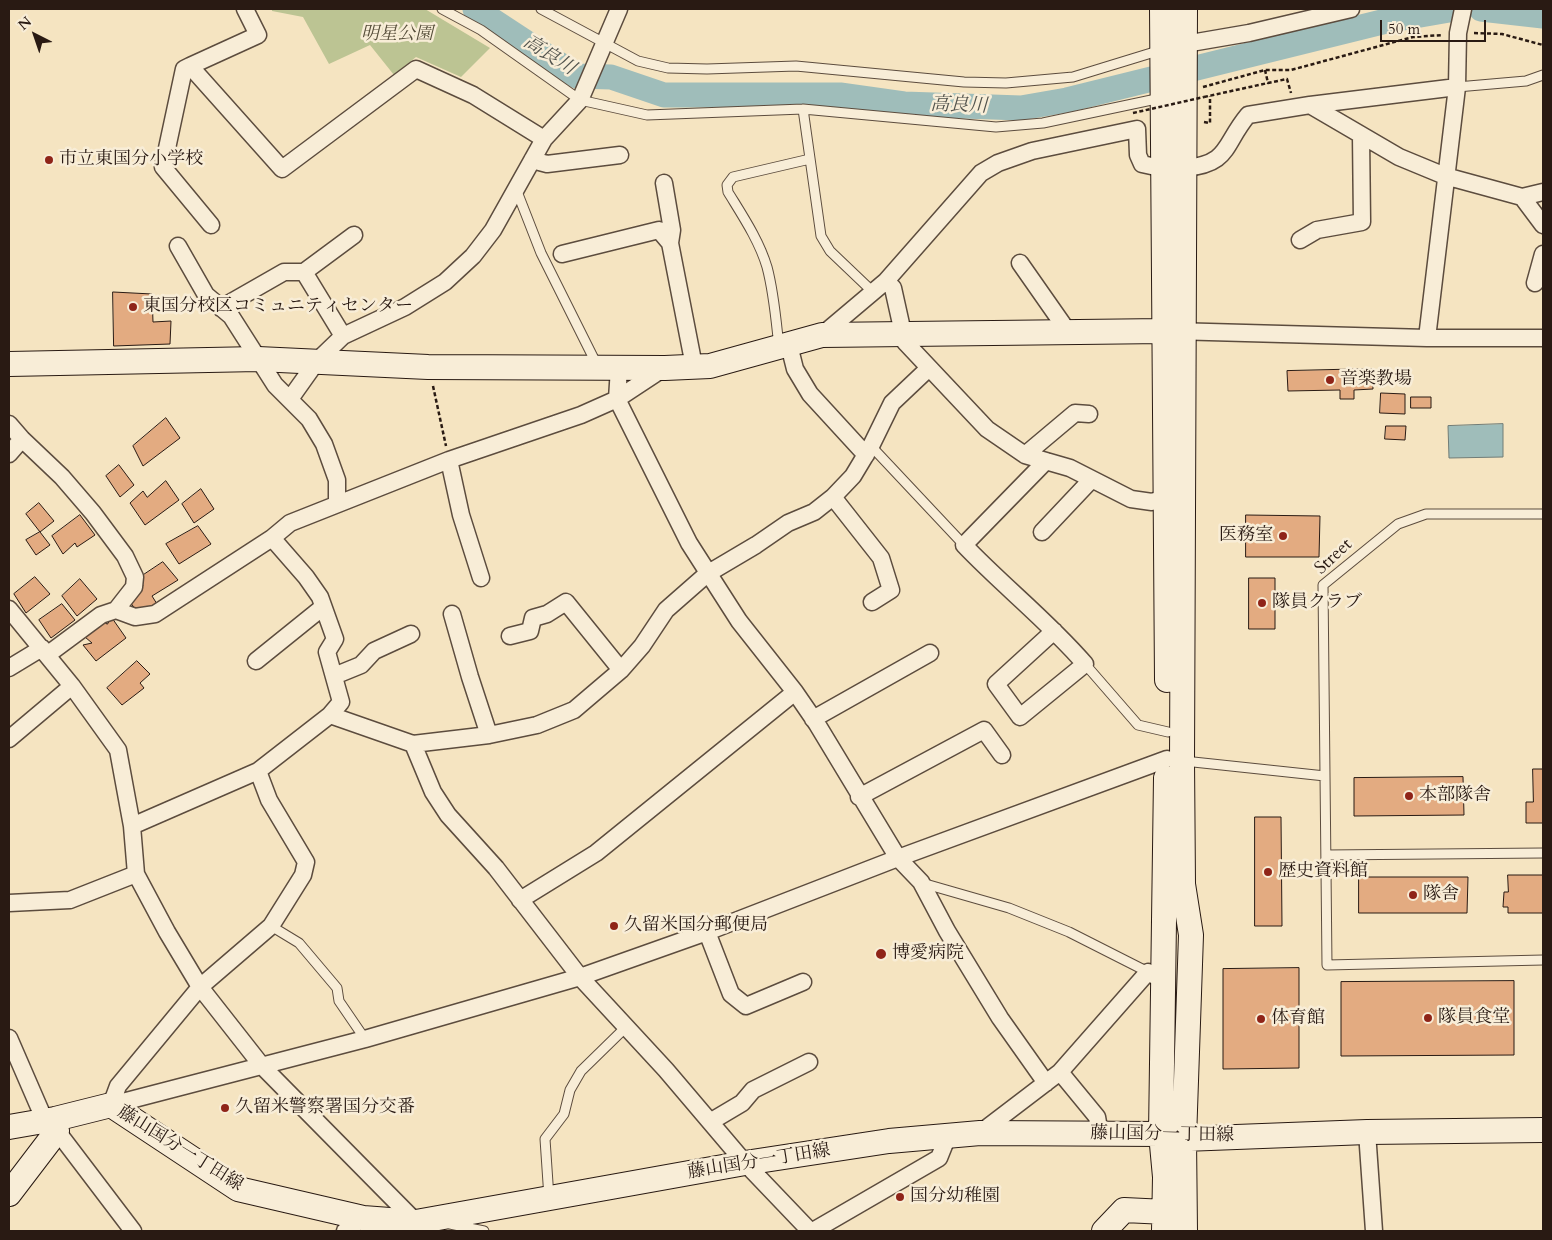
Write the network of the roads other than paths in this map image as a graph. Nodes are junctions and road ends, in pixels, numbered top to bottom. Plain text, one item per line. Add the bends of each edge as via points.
1 (246, 9) edge
2 (442, 9) edge
3 (541, 9) edge
4 (619, 9) edge
5 (1162, 9) edge
6 (1185, 9) edge
7 (1351, 9) edge
8 (1461, 22) edge
9 (604, 42) junction
10 (1185, 44) junction
11 (1162, 50) junction
12 (190, 66) junction
13 (1543, 75) edge
14 (1457, 87) junction
15 (1184, 96) junction
16 (580, 100) junction
17 (1303, 107) junction
18 (803, 109) junction
19 (1361, 136) junction
20 (544, 139) junction
21 (620, 155) dead end
22 (810, 159) junction
23 (532, 160) junction
24 (1175, 169) junction
25 (1445, 176) junction
26 (664, 183) dead end
27 (516, 189) junction
28 (1543, 192) edge
29 (1522, 197) junction
30 (210, 225) dead end
31 (1543, 225) edge
32 (354, 235) dead end
33 (1300, 240) dead end
34 (670, 243) junction
35 (178, 246) dead end
36 (562, 254) dead end
37 (1543, 254) edge
38 (1020, 263) dead end
39 (304, 272) junction
40 (886, 281) junction
41 (1535, 282) dead end
42 (873, 292) junction
43 (221, 308) junction
44 (1174, 331) junction
45 (1069, 333) junction
46 (822, 335) junction
47 (904, 335) junction
48 (343, 336) junction
49 (1427, 338) junction
50 (1543, 338) edge
51 (784, 346) junction
52 (258, 359) junction
53 (317, 361) junction
54 (9, 364) edge
55 (694, 366) junction
56 (609, 368) junction
57 (666, 368) junction
58 (929, 368) junction
59 (617, 398) junction
60 (290, 399) junction
61 (1089, 414) dead end
62 (9, 424) edge
63 (22, 439) junction
64 (868, 451) junction
65 (9, 454) edge
66 (1025, 455) junction
67 (449, 460) junction
68 (1046, 461) junction
69 (1092, 479) junction
70 (833, 497) junction
71 (1164, 498) junction
72 (337, 503) junction
73 (1543, 514) edge
74 (1042, 532) dead end
75 (272, 538) junction
76 (964, 545) junction
77 (707, 574) junction
78 (481, 578) dead end
79 (872, 602) dead end
80 (323, 607) junction
81 (9, 609) edge
82 (116, 610) junction
83 (452, 614) dead end
84 (1054, 631) junction
85 (411, 634) dead end
86 (510, 636) dead end
87 (44, 652) junction
88 (930, 653) dead end
89 (256, 661) dead end
90 (1086, 664) junction
91 (9, 668) edge
92 (621, 670) junction
93 (334, 676) junction
94 (72, 686) junction
95 (795, 692) junction
96 (330, 715) junction
97 (813, 719) junction
98 (1168, 732) junction
99 (489, 736) junction
100 (9, 739) edge
101 (413, 744) junction
102 (1002, 755) dead end
103 (1174, 760) junction
104 (258, 771) junction
105 (1325, 776) junction
106 (859, 797) junction
107 (132, 826) junction
108 (1543, 852) edge
109 (1326, 855) junction
110 (898, 858) junction
111 (136, 874) junction
112 (921, 882) junction
113 (520, 900) junction
114 (9, 903) edge
115 (271, 926) junction
116 (707, 932) junction
117 (1543, 960) edge
118 (580, 977) junction
119 (1156, 977) junction
120 (803, 982) dead end
121 (200, 987) junction
122 (625, 1028) junction
123 (9, 1038) edge
124 (365, 1038) junction
125 (809, 1062) dead end
126 (262, 1066) junction
127 (1060, 1072) junction
128 (1046, 1083) junction
129 (111, 1105) junction
130 (710, 1122) junction
131 (52, 1123) junction
132 (9, 1127) edge
133 (1543, 1130) edge
134 (1367, 1132) junction
135 (980, 1133) junction
136 (1100, 1134) junction
137 (1172, 1136) junction
138 (946, 1138) junction
139 (745, 1164) junction
140 (9, 1194) edge
141 (549, 1199) junction
142 (1165, 1222) edge
143 (425, 1224) edge
144 (354, 1225) edge
145 (133, 1231) edge
146 (484, 1231) edge
147 (812, 1231) edge
148 (1104, 1231) edge
149 (1185, 1231) edge
150 (1374, 1231) edge

1 - 12 street via 258,35
2 - 16 lane via 481,30
3 - 9 lane
4 - 9 street
5 - 11 street
6 - 10 street
7 - 10 street
8 - 14 street
9 - 11 lane via 638,61 668,68 796,66 1006,83 1073,77
9 - 16 street
10 - 15 street
11 - 15 street
12 - 20 street via 282,169 416,69 473,95
12 - 30 street via 184,69 163,167
13 - 14 lane via 1526,81
14 - 17 street
14 - 25 street
15 - 18 lane via 1043,123 996,127
15 - 24 street
16 - 18 lane via 647,115
16 - 20 street
17 - 19 street
17 - 24 street via 1248,115 1220,158 1211,164
18 - 22 lane
19 - 25 street via 1399,157
19 - 33 street via 1362,222 1317,230
20 - 23 street
21 - 23 street via 547,164
22 - 42 lane via 822,236 830,251
22 - 51 lane via 733,177 728,185 728,192 752,232 766,265
23 - 27 street
24 - 40 street via 1142,164 1138,155 1137,129 1014,156 981,173
24 - 44 street
25 - 29 street
25 - 49 street
26 - 34 street via 672,230
27 - 48 street via 493,230 473,256 445,282 405,307
27 - 56 lane via 541,253
28 - 29 street
29 - 31 street
32 - 39 street
34 - 36 street via 659,230
34 - 55 street
35 - 43 street via 206,295
37 - 41 street
38 - 45 street
39 - 43 street via 284,272
39 - 48 street
40 - 42 street
40 - 47 street via 893,288
42 - 46 street
43 - 52 street via 231,316
44 - 45 street
44 - 49 street
44 - 71 street
44 - 103 street
45 - 47 street
46 - 47 street
46 - 51 street
47 - 58 street via 905,342
48 - 53 street
49 - 50 street
51 - 55 street via 710,366
51 - 64 street via 810,394
52 - 53 street
52 - 54 street
52 - 60 street via 275,385
53 - 56 street via 428,367
53 - 60 street
55 - 57 street
56 - 57 street
56 - 59 street
57 - 59 street
58 - 64 street via 892,403
58 - 66 street via 987,429
59 - 67 street via 581,415
59 - 77 street
60 - 72 street via 309,419 324,444 337,480
61 - 66 street via 1075,413
62 - 63 street
63 - 65 street
63 - 82 street via 62,476 125,556 135,577 134,587
64 - 70 street via 854,476
64 - 76 lane
66 - 68 street
67 - 72 street
67 - 78 street via 461,515
68 - 69 street
68 - 76 street
69 - 71 street via 1131,499 1152,502
69 - 74 street
70 - 77 street via 814,512 788,522
70 - 79 street via 881,558 892,590
71 - 98 street
72 - 75 street via 290,523
73 - 105 lane, Street via 1426,514 1398,524 1323,585
75 - 80 street via 306,577
75 - 82 street via 155,614 136,617
76 - 84 street via 998,581
77 - 92 street via 666,610
77 - 95 street
80 - 89 street
80 - 93 street via 335,639 327,652
81 - 87 street
82 - 87 street via 101,615
83 - 99 street
84 - 90 street
84 - 90 street via 996,684 1020,717
85 - 93 street via 374,651 361,665
86 - 92 street via 530,631 533,618 548,614 566,602
87 - 91 street
87 - 94 street
88 - 97 street
90 - 98 lane via 1138,726
92 - 99 street via 574,710 537,725
93 - 96 street via 341,702
94 - 100 street
94 - 107 street via 118,750
95 - 97 street
95 - 113 street via 596,854
96 - 101 street
96 - 104 street
97 - 106 street
98 - 103 street
99 - 101 street
101 - 113 street via 433,792 448,815
102 - 106 street via 984,730
103 - 105 lane
103 - 110 street
103 - 119 street
103 - 137 street via 1183,884 1191,935
104 - 107 street
104 - 115 street via 268,800 306,862 303,874
105 - 109 lane
106 - 110 street
107 - 111 street
108 - 109 lane
109 - 117 lane via 1328,965
110 - 112 street
110 - 116 street
111 - 114 street via 70,900
111 - 121 street
112 - 119 lane via 1009,908 1069,932
112 - 128 street via 1000,1018
113 - 118 street
115 - 121 street
115 - 124 lane via 299,943 337,988 339,1001
116 - 118 street
116 - 120 street via 730,994 746,1006
118 - 122 street
118 - 124 street
119 - 127 street
119 - 137 street
121 - 126 street
121 - 129 street via 118,1086
122 - 130 street
122 - 141 lane via 582,1072 570,1090 564,1114 545,1139
123 - 131 street
124 - 126 street
125 - 130 street via 753,1090 742,1103
126 - 129 street
126 - 143 street
127 - 128 street
127 - 136 street via 1096,1117
128 - 135 street
129 - 131 street, 藤山国分一丁田線
129 - 144 street, 藤山国分一丁田線 via 238,1189
130 - 139 street
131 - 132 street, 藤山国分一丁田線
131 - 140 street
131 - 145 street
133 - 134 street, 藤山国分一丁田線
134 - 137 street, 藤山国分一丁田線
134 - 150 street
135 - 136 street, 藤山国分一丁田線
135 - 138 street, 藤山国分一丁田線
136 - 137 street, 藤山国分一丁田線
137 - 142 street
137 - 149 street
138 - 139 street, 藤山国分一丁田線 via 889,1141
138 - 147 street via 939,1158
139 - 141 street, 藤山国分一丁田線
139 - 147 street
141 - 143 street, 藤山国分一丁田線
142 - 148 street via 1124,1210
143 - 144 street, 藤山国分一丁田線
143 - 146 lane

